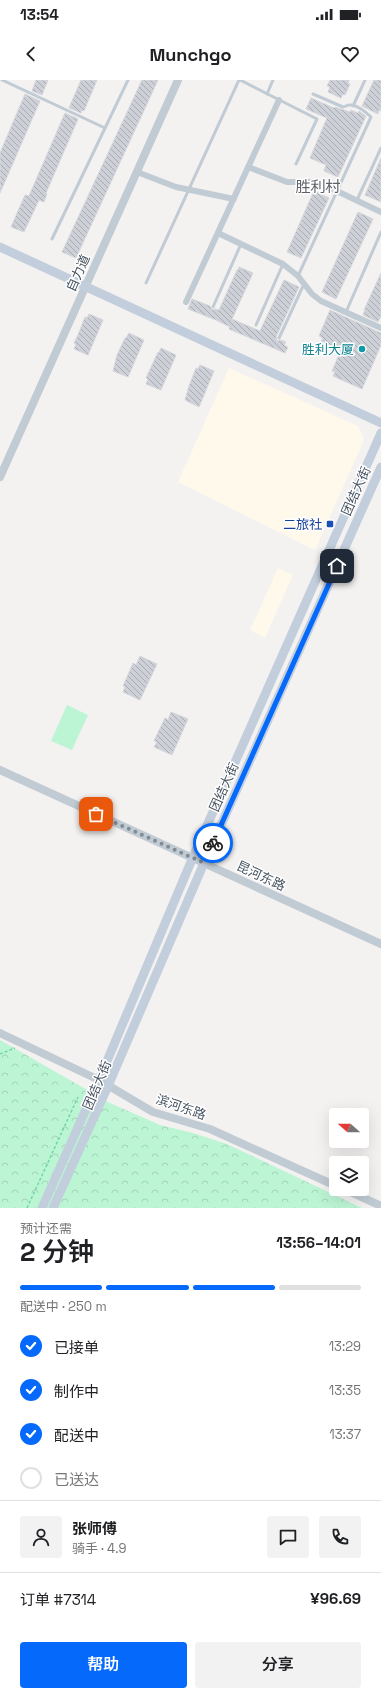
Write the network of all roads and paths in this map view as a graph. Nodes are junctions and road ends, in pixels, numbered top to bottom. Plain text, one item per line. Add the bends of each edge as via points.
1 (2, 80) edge
2 (128, 80) edge
3 (178, 80) edge
4 (240, 80) edge
5 (273, 80) edge
6 (365, 80) edge
7 (267, 94) junction
8 (313, 94) dead end
9 (279, 100) junction
10 (353, 106) junction
11 (105, 128) junction
12 (381, 148) edge
13 (296, 164) dead end
14 (248, 167) junction
15 (137, 172) junction
16 (189, 190) junction
17 (337, 190) junction
18 (234, 199) junction
19 (357, 200) junction
20 (381, 212) edge
21 (381, 232) edge
22 (218, 233) junction
23 (52, 239) dead end
24 (241, 244) junction
25 (0, 247) edge
26 (283, 264) junction
27 (298, 276) junction
28 (146, 283) dead end
29 (304, 284) junction
30 (86, 286) junction
31 (186, 302) dead end
32 (213, 307) dead end
33 (346, 312) junction
34 (256, 325) dead end
35 (380, 325) edge
36 (279, 338) dead end
37 (381, 423) edge
38 (381, 433) edge
39 (381, 467) edge
40 (0, 477) edge
41 (0, 770) edge
42 (193, 858) junction
43 (204, 863) junction
44 (381, 944) edge
45 (0, 1033) edge
46 (24, 1044) junction
47 (0, 1054) edge
48 (99, 1080) junction
49 (108, 1086) junction
50 (78, 1097) dead end
51 (329, 1183) edge
52 (359, 1196) edge
53 (381, 1206) edge
54 (27, 1208) edge
55 (42, 1208) edge
56 (53, 1208) edge

1 - 11 lane
2 - 11 lane
3 - 15 street, 自力道
4 - 7 lane
4 - 16 lane
5 - 7 lane
6 - 10 lane
7 - 9 lane
8 - 10 lane via 342,107
9 - 13 lane via 317,119
9 - 14 street
10 - 17 lane via 371,117
11 - 23 lane
12 - 19 lane
14 - 17 street via 282,181 318,182
14 - 18 street
15 - 16 street
15 - 30 street, 自力道
16 - 18 street
16 - 28 lane
17 - 19 street
17 - 27 lane
18 - 22 street
19 - 20 street
21 - 33 lane
22 - 24 street
22 - 31 street
24 - 26 street
24 - 32 lane
25 - 30 main road
26 - 27 street
26 - 34 lane
27 - 29 street
29 - 33 street via 321,301
29 - 36 lane
30 - 37 main road
30 - 40 street, 自力道
33 - 35 street
38 - 42 main road, 团结大街
39 - 43 main road, 团结大街
41 - 42 street, 昆河东路
42 - 43 street, 昆河东路
42 - 48 main road, 团结大街
43 - 44 street, 昆河东路
43 - 49 main road, 团结大街
45 - 46 street, 滨河东路
46 - 47 path
46 - 48 street, 滨河东路
48 - 49 street, 滨河东路
48 - 55 main road, 团结大街
49 - 51 street, 滨河东路 via 153,1112 210,1129
49 - 56 main road, 团结大街
50 - 54 path
52 - 53 street

